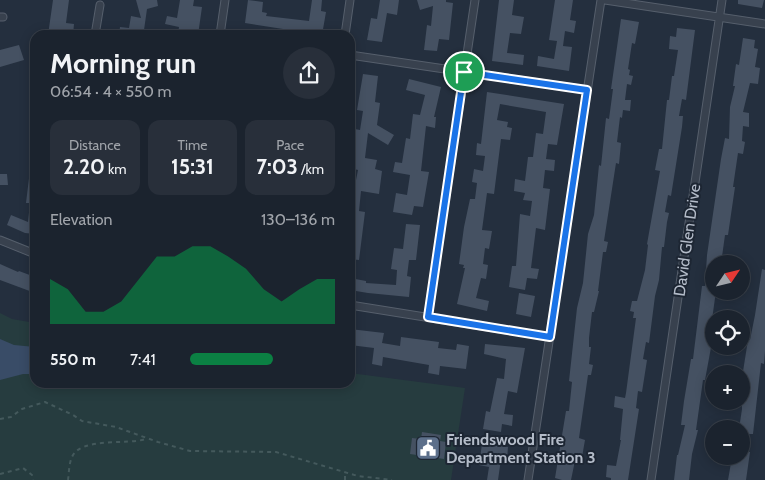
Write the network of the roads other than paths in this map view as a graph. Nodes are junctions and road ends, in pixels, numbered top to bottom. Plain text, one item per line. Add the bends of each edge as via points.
1 (226, 0) edge
2 (350, 0) edge
3 (474, 0) edge
4 (601, 0) edge
5 (605, 0) edge
6 (722, 0) edge
7 (100, 6) dead end
8 (720, 18) junction
9 (765, 24) edge
10 (96, 30) edge
11 (221, 30) edge
12 (346, 30) edge
13 (355, 56) edge
14 (464, 72) junction
15 (587, 90) junction
16 (0, 240) edge
17 (30, 252) edge
18 (355, 306) edge
19 (428, 317) junction
20 (550, 337) junction
21 (528, 480) edge
22 (651, 480) edge

1 - 11 street
2 - 12 street
3 - 14 street
4 - 15 street
5 - 8 street
6 - 8 street, David Glen Drive
7 - 10 street
8 - 9 street
8 - 22 street, David Glen Drive
13 - 14 street
14 - 15 street
14 - 19 street
15 - 20 street
16 - 17 street
18 - 19 street
19 - 20 street
20 - 21 street

